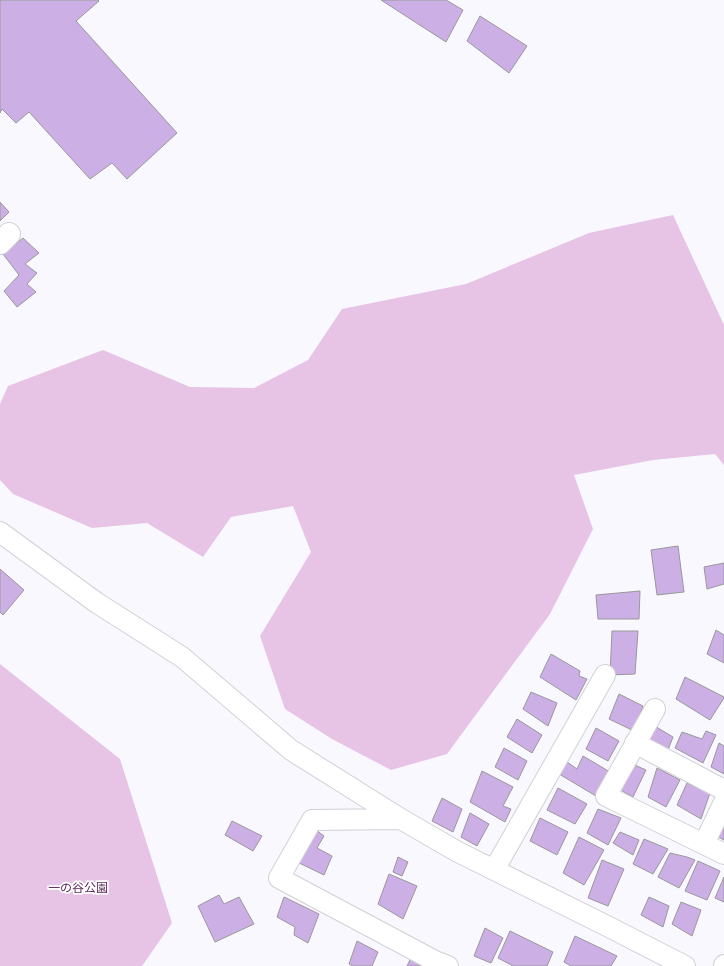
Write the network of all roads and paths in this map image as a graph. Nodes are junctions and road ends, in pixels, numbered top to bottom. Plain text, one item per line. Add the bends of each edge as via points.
1 (0, 532) edge
2 (604, 676) dead end
3 (655, 709) dead end
4 (635, 743) junction
5 (724, 790) edge
6 (724, 802) edge
7 (401, 819) junction
8 (704, 844) junction
9 (724, 854) edge
10 (494, 870) junction
11 (681, 965) edge
12 (448, 966) edge

1 - 7 street via 97,603 182,657 291,750
2 - 10 street
3 - 4 street
4 - 5 street
4 - 8 street via 606,796
6 - 8 street
7 - 10 street
7 - 12 street via 312,820 279,878
8 - 9 street
10 - 11 street

